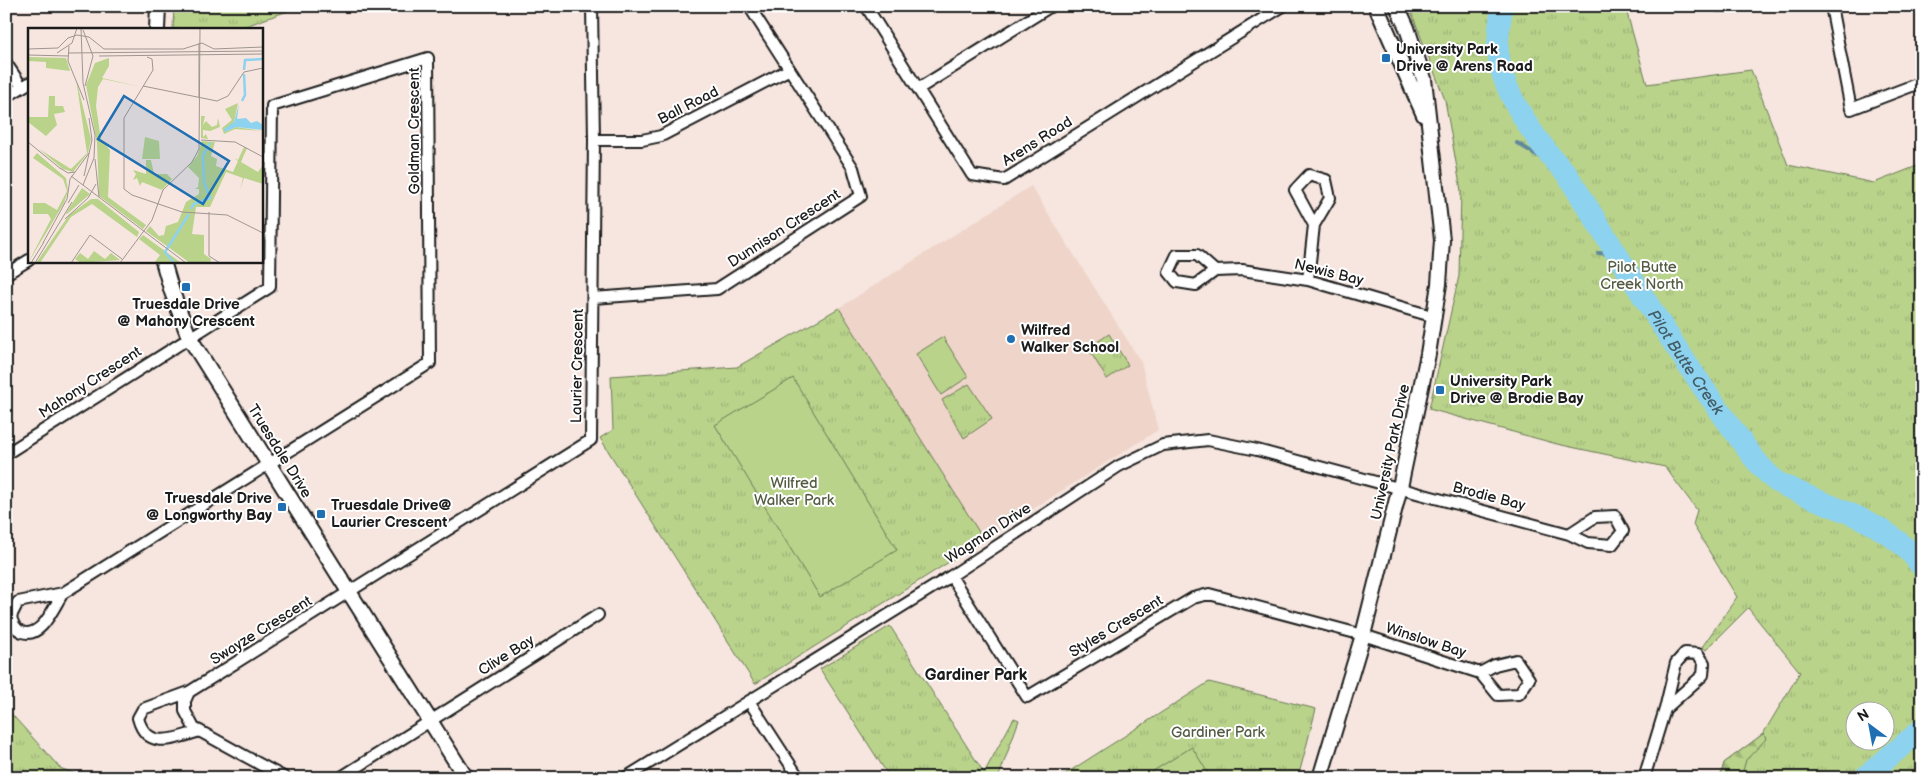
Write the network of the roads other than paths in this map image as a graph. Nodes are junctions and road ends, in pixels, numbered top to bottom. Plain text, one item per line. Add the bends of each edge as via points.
1 (158, 6) edge
2 (592, 6) edge
3 (749, 6) edge
4 (866, 6) edge
5 (1051, 6) edge
6 (1283, 6) edge
7 (1376, 6) edge
8 (1397, 6) edge
9 (1718, 6) edge
10 (1726, 6) edge
11 (1831, 6) edge
12 (157, 28) edge
13 (6, 63) edge
14 (788, 70) junction
15 (1922, 82) edge
16 (25, 85) edge
17 (918, 88) junction
18 (6, 97) edge
19 (1430, 127) junction
20 (594, 140) junction
21 (1314, 226) junction
22 (28, 261) edge
23 (163, 262) edge
24 (1215, 271) dead end
25 (6, 274) edge
26 (1308, 280) junction
27 (593, 298) junction
28 (1434, 317) junction
29 (189, 337) junction
30 (6, 454) edge
31 (269, 464) junction
32 (1400, 487) junction
33 (1570, 534) junction
34 (951, 576) junction
35 (350, 592) junction
36 (63, 593) junction
37 (598, 615) dead end
38 (1363, 635) junction
39 (1480, 674) junction
40 (189, 692) junction
41 (749, 701) junction
42 (1665, 709) junction
43 (431, 721) junction
44 (200, 731) junction
45 (285, 778) edge
46 (340, 778) edge
47 (466, 778) edge
48 (625, 778) edge
49 (799, 778) edge
50 (1320, 778) edge
51 (1644, 778) edge

1 - 12 street
2 - 20 street, Laurier Crescent
3 - 14 street, Dunnison Crescent
4 - 17 street, Arens Road
5 - 17 street
6 - 17 street, Arens Road via 1004,180 972,175
7 - 19 street, University Park Drive
8 - 19 street, University Park Drive via 1408,28 1424,79
9 - 10 street
11 - 15 street via 1852,110
13 - 16 street
14 - 20 street, Ball Road via 662,136 642,140
14 - 27 street, Dunnison Crescent via 853,168 861,196 717,289
16 - 18 street
19 - 28 street, University Park Drive via 1442,240
20 - 27 street, Laurier Crescent
21 - 21 street via 1330,198 1326,180 1309,175 1295,190
21 - 26 street
22 - 25 street
23 - 29 street, Truesdale Drive
24 - 26 street, Newis Bay via 1242,270
26 - 28 street, Newis Bay
27 - 35 street, Laurier Crescent via 592,440
28 - 32 street, University Park Drive
29 - 30 street, Mahony Crescent
29 - 31 street, Truesdale Drive
29 - 31 street, Goldman Crescent via 270,287 272,106 428,58 430,363
31 - 35 street, Truesdale Drive
31 - 36 street
32 - 33 street, Brodie Bay
32 - 34 street, Wagman Drive via 1208,440 1163,445 1119,466
32 - 38 street, University Park Drive
33 - 33 street, Brodie Bay via 1588,543 1612,545 1623,531 1615,516 1595,517
34 - 38 street, Styles Crescent via 1027,697 1193,598 1209,594
34 - 41 street, Wagman Drive
35 - 40 street, Swayze Crescent
35 - 43 street, Truesdale Drive
36 - 36 street via 18,602 11,616 14,626 24,633 35,632
37 - 43 street, Clive Bay
38 - 39 street, Winslow Bay
38 - 50 street, University Park Drive
39 - 39 street, Winslow Bay via 1498,695 1519,694 1529,679 1516,660 1496,665
40 - 44 street via 184,711 194,728
40 - 44 street, Swayze Crescent via 142,709 138,718 140,727 151,738 167,741
41 - 48 street, Wagman Drive
41 - 49 street
42 - 42 street via 1703,675 1704,663 1698,654 1685,653 1676,663
42 - 51 street
43 - 46 street
43 - 47 street, Truesdale Drive
44 - 45 street

